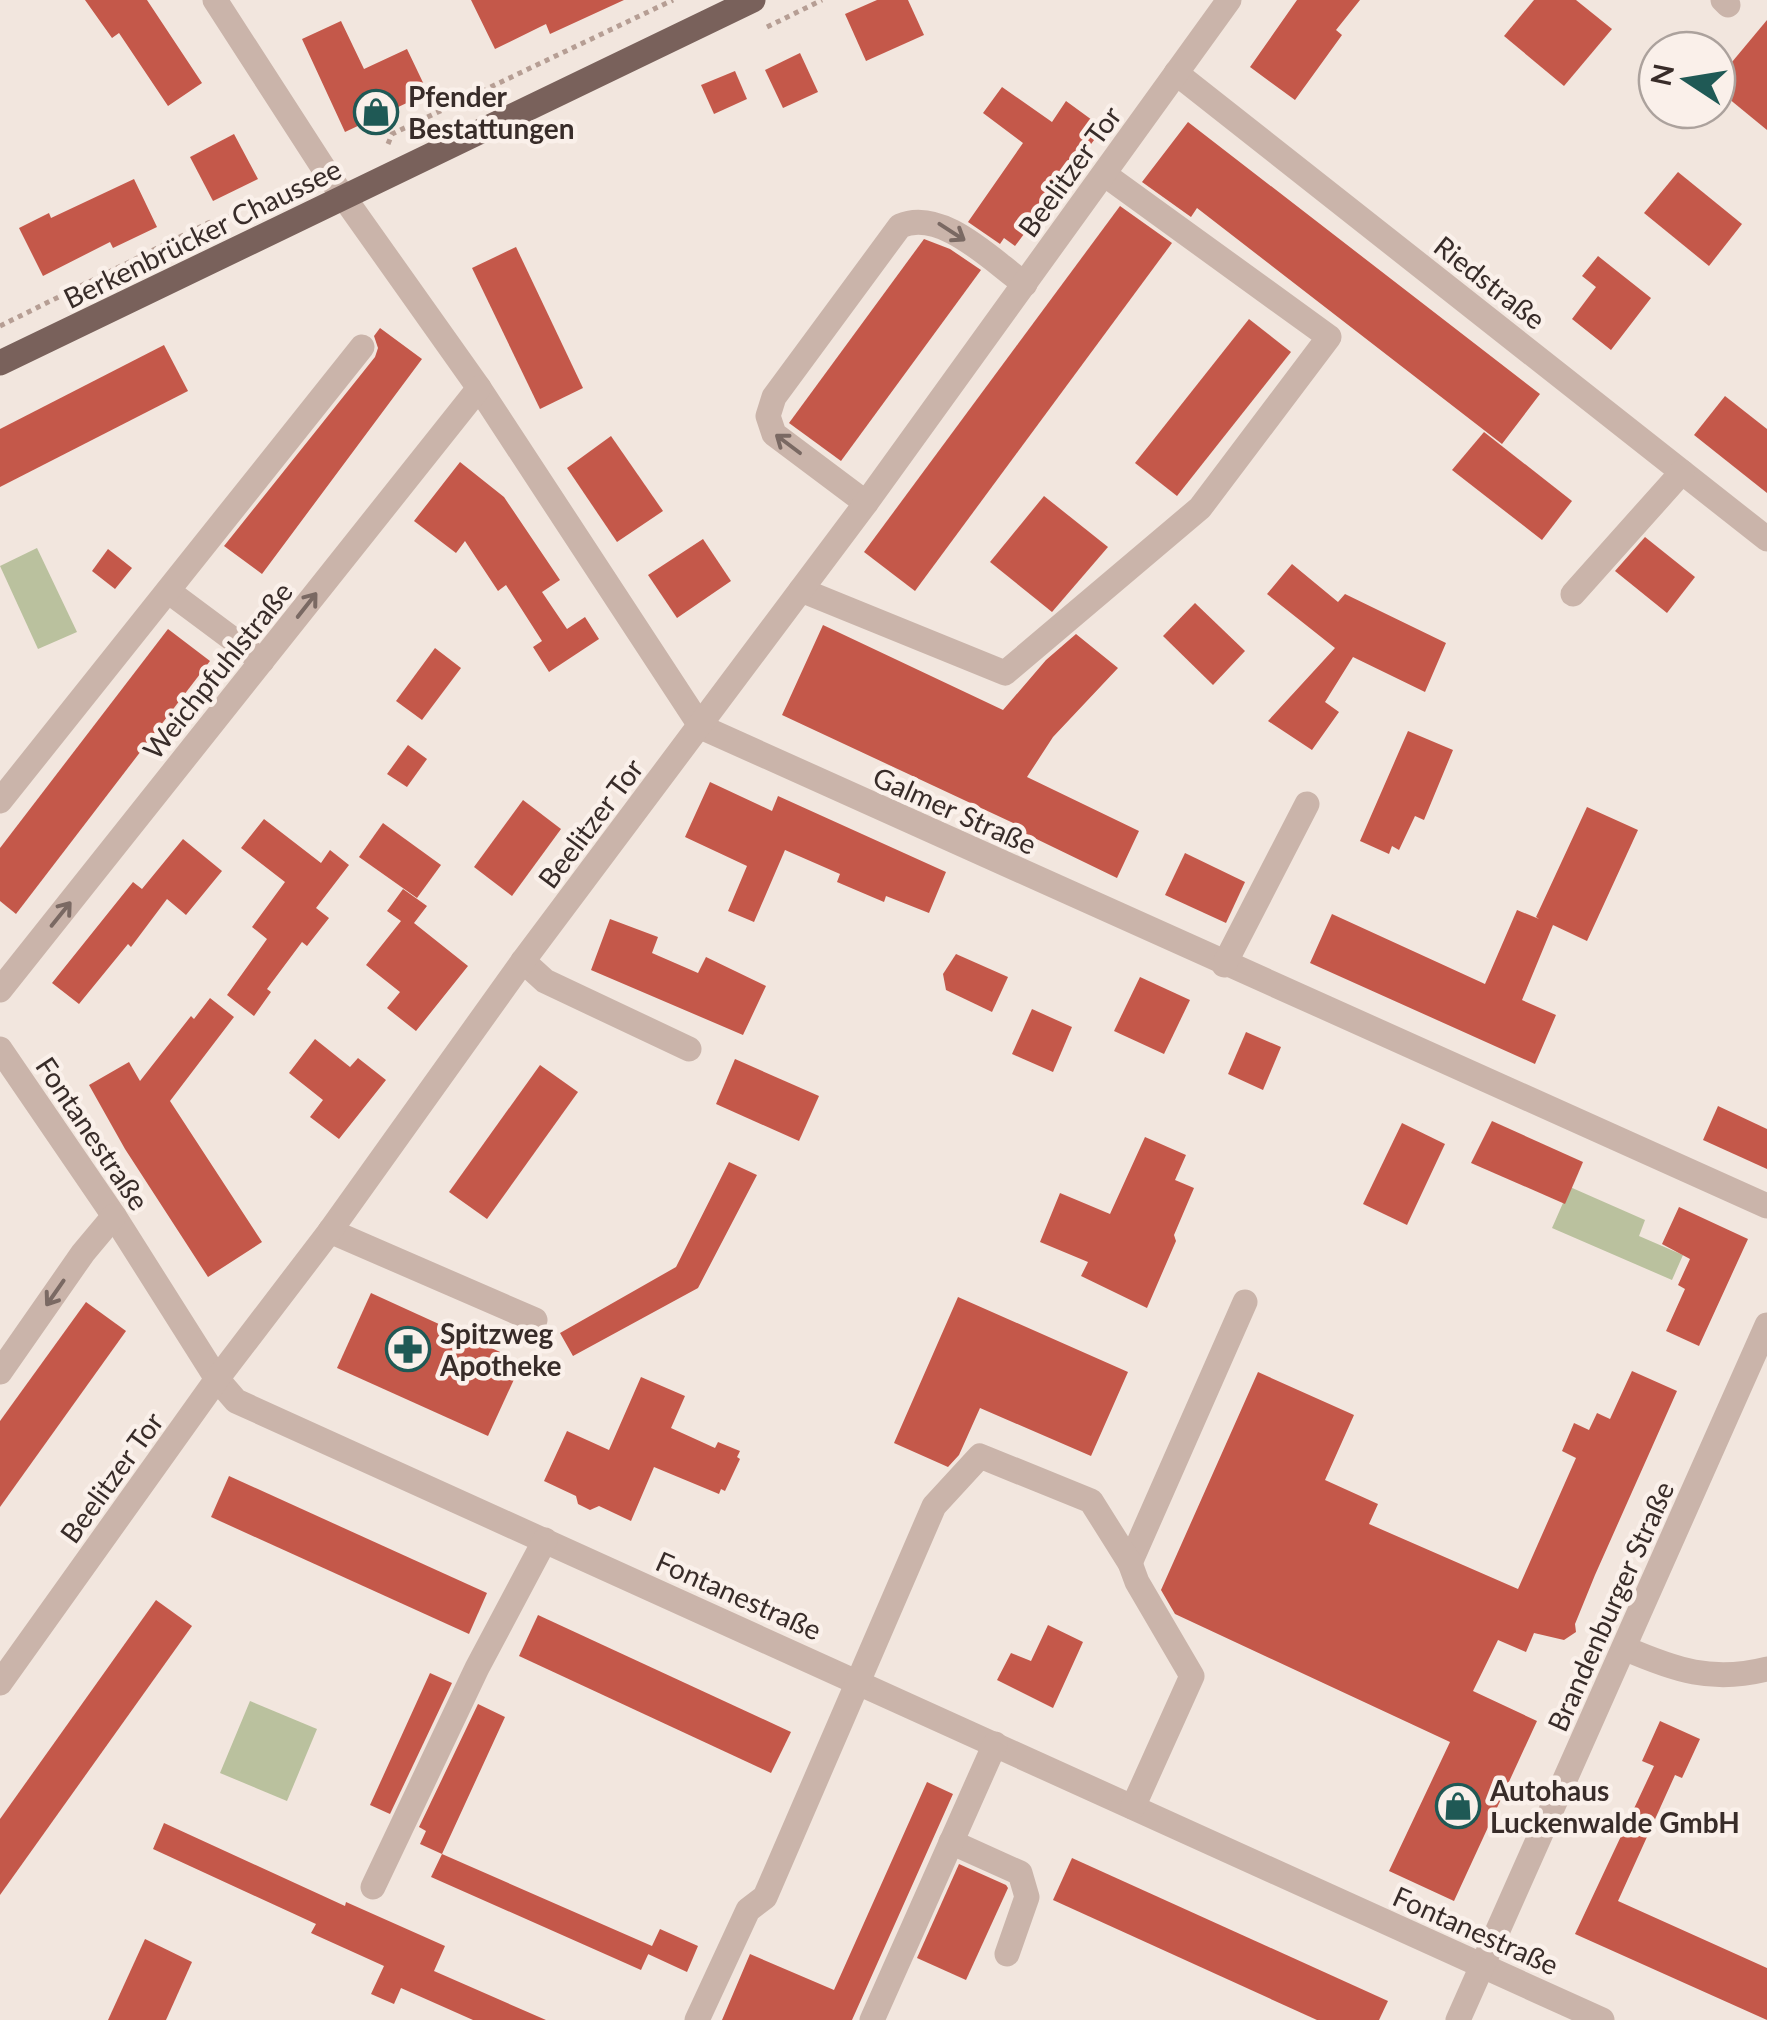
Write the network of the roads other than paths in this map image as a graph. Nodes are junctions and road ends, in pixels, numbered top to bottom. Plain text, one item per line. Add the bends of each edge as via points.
1 (215, 0) edge
2 (753, 0) edge
3 (1229, 0) edge
4 (1176, 73) junction
5 (1104, 174) junction
6 (346, 197) junction
7 (1024, 284) junction
8 (362, 347) dead end
9 (0, 364) edge
10 (480, 388) junction
11 (1682, 472) junction
12 (866, 503) junction
13 (1767, 539) edge
14 (168, 590) junction
15 (802, 590) junction
16 (1573, 594) dead end
17 (262, 661) junction
18 (700, 727) junction
19 (0, 801) edge
20 (1307, 804) dead end
21 (523, 961) junction
22 (1224, 965) junction
23 (0, 990) edge
24 (0, 1049) edge
25 (689, 1049) dead end
26 (1767, 1206) edge
27 (114, 1216) junction
28 (330, 1231) junction
29 (1245, 1302) dead end
30 (535, 1320) dead end
31 (1767, 1325) edge
32 (0, 1372) edge
33 (218, 1378) junction
34 (544, 1540) junction
35 (1130, 1563) junction
36 (1624, 1648) junction
37 (1767, 1668) edge
38 (858, 1682) junction
39 (0, 1683) edge
40 (995, 1744) junction
41 (1133, 1807) junction
42 (951, 1842) junction
43 (373, 1887) dead end
44 (1007, 1954) dead end
45 (1482, 1967) junction
46 (697, 2020) edge
47 (872, 2020) edge
48 (1458, 2020) edge
49 (1602, 2020) edge

1 - 6 street
2 - 6 main road, Berkenbrücker Chaussee
3 - 4 street, Beelitzer Tor
4 - 5 street, Beelitzer Tor
4 - 11 street, Riedstraße
5 - 7 street, Beelitzer Tor
5 - 15 street via 1329,337 1200,508 1005,674
6 - 9 main road, Berkenbrücker Chaussee
6 - 10 street
7 - 12 street, Beelitzer Tor
12 -> 7 street via 774,434 768,416 774,397 910,221 937,223
8 - 14 street
17 -> 10 street, Weichpfuhlstraße
10 - 18 street
11 - 13 street, Riedstraße
11 - 16 street
12 - 15 street, Beelitzer Tor
14 - 17 street
14 - 19 street
15 - 18 street, Beelitzer Tor
23 -> 17 street, Weichpfuhlstraße
18 - 21 street, Beelitzer Tor
18 - 22 street, Galmer Straße
20 - 22 street
21 - 25 street via 545,981
21 - 28 street, Beelitzer Tor
22 - 26 street, Galmer Straße
24 - 27 street, Fontanestraße
27 -> 32 street
27 - 33 street, Fontanestraße
28 - 30 street
28 - 33 street, Beelitzer Tor
29 - 35 street
31 - 36 street, Brandenburger Straße
33 - 34 street, Fontanestraße via 236,1400
33 - 39 street, Beelitzer Tor
34 - 38 street, Fontanestraße
34 - 43 street
35 - 38 street via 1090,1500 980,1456 934,1506
35 - 41 street via 1192,1676
36 - 37 street via 1720,1677
36 - 45 street, Brandenburger Straße
38 - 40 street, Fontanestraße
38 - 46 street via 765,1898 748,1910
40 - 41 street, Fontanestraße
40 - 42 street
41 - 45 street, Fontanestraße
42 - 44 street via 1020,1872 1027,1897
42 - 47 street
45 - 48 street, Brandenburger Straße
45 - 49 street, Fontanestraße

